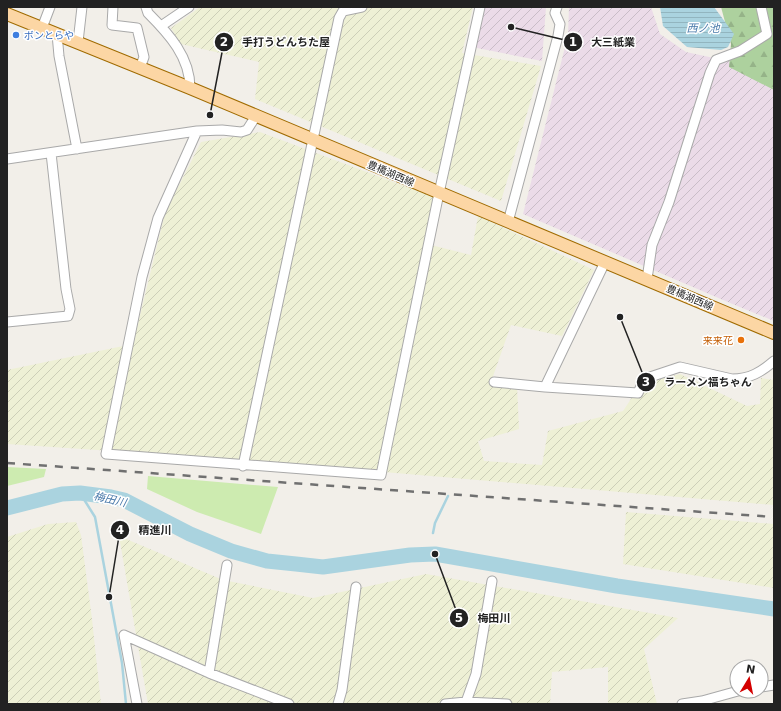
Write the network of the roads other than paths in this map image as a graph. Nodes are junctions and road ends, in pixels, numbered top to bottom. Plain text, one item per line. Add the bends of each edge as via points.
1 (50, 7) edge
2 (82, 7) edge
3 (113, 7) edge
4 (146, 7) edge
5 (189, 7) edge
6 (362, 7) edge
7 (480, 7) edge
8 (557, 7) edge
9 (761, 7) edge
10 (7, 14) edge
11 (161, 26) junction
12 (42, 28) junction
13 (58, 34) junction
14 (78, 42) junction
15 (140, 68) junction
16 (190, 88) junction
17 (256, 116) junction
18 (197, 131) junction
19 (312, 140) junction
20 (77, 149) junction
21 (51, 153) junction
22 (7, 159) edge
23 (439, 193) junction
24 (508, 222) junction
25 (605, 262) junction
26 (647, 279) junction
27 (7, 322) edge
28 (774, 333) edge
29 (774, 361) edge
30 (494, 382) dead end
31 (545, 387) junction
32 (243, 466) junction
33 (227, 565) dead end
34 (492, 581) dead end
35 (356, 587) dead end
36 (209, 673) junction
37 (729, 694) edge
38 (466, 702) junction
39 (136, 704) edge
40 (289, 704) edge
41 (338, 704) edge
42 (445, 704) edge
43 (507, 704) edge
44 (682, 704) edge

1 - 12 street
2 - 14 street
3 - 15 street via 112,25 137,28 144,57
4 - 11 street via 148,13
5 - 11 street
6 - 19 street via 343,11 339,18
7 - 23 street
8 - 24 street via 555,13 560,24 558,36
9 - 26 street via 767,34 740,51 716,60 710,73 669,202 652,245
10 - 12 main road, 豊橋湖西線
11 - 16 street via 176,44 184,60 190,78
12 - 13 main road, 豊橋湖西線
13 - 14 main road, 豊橋湖西線
13 - 20 street via 59,56
14 - 15 main road, 豊橋湖西線
15 - 16 main road, 豊橋湖西線
16 - 17 main road, 豊橋湖西線
17 - 18 street via 247,130 241,132
17 - 19 main road, 豊橋湖西線
18 - 20 street
18 - 32 street via 158,218 144,269 106,454
19 - 23 main road, 豊橋湖西線
19 - 32 street
20 - 21 street
21 - 22 street
21 - 27 street via 70,309 68,316
23 - 24 main road, 豊橋湖西線
23 - 32 street via 381,475
24 - 25 main road, 豊橋湖西線
25 - 26 main road, 豊橋湖西線
25 - 31 street
26 - 28 main road, 豊橋湖西線
29 - 31 street via 754,375 740,379 680,367 644,379 638,393
30 - 31 street
33 - 36 street
34 - 38 street via 476,674
35 - 41 street
36 - 39 street via 124,635
36 - 40 street
37 - 44 street
38 - 42 street
38 - 43 street

